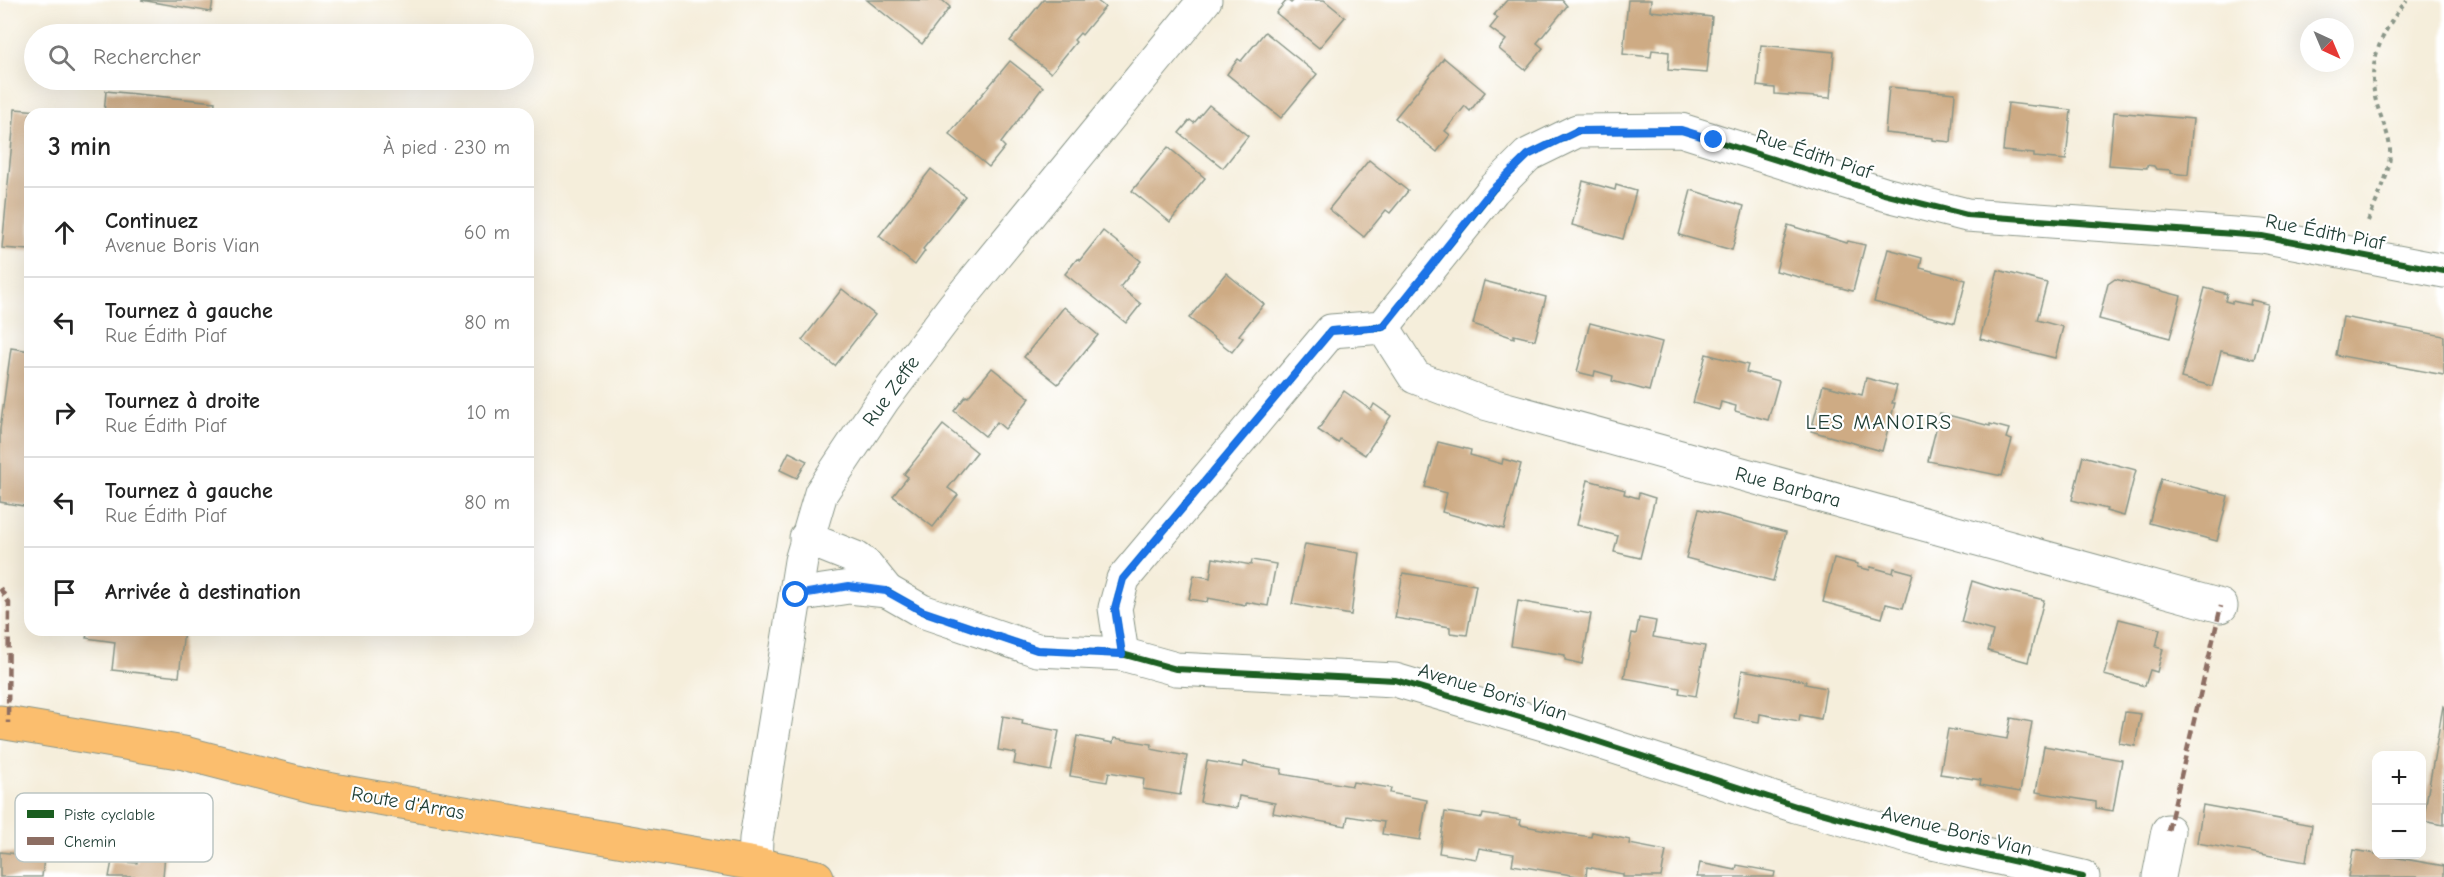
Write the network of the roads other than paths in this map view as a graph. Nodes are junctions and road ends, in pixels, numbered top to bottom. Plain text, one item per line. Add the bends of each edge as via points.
1 (1205, 0) edge
2 (2444, 271) edge
3 (1383, 327) junction
4 (806, 538) junction
5 (886, 591) junction
6 (796, 595) junction
7 (2221, 606) dead end
8 (1122, 654) junction
9 (0, 722) edge
10 (2168, 831) dead end
11 (755, 864) junction
12 (818, 877) edge
13 (2083, 877) edge
14 (2159, 877) edge

1 - 4 street, Rue Zeffe via 954,306 883,400 821,493
2 - 3 street, Rue Édith Piaf via 2262,236 1967,214 1884,194 1681,130 1577,131 1528,155 1492,190
3 - 7 street, Rue Barbara via 1415,377 1477,401
3 - 8 street via 1331,331 1123,579 1115,608
4 - 5 street, Avenue Boris Vian via 856,558
4 - 6 street, Rue Zeffe
5 - 6 street, Avenue Boris Vian via 849,586
5 - 8 street, Avenue Boris Vian via 922,611 1037,650
6 - 11 street, Rue Zeffe
8 - 13 street, Avenue Boris Vian via 1176,669 1395,680 1540,722 1796,806 1923,841
9 - 11 main road, Route d'Arras via 184,753 316,787
10 - 14 street
11 - 12 main road, Route d'Arras

